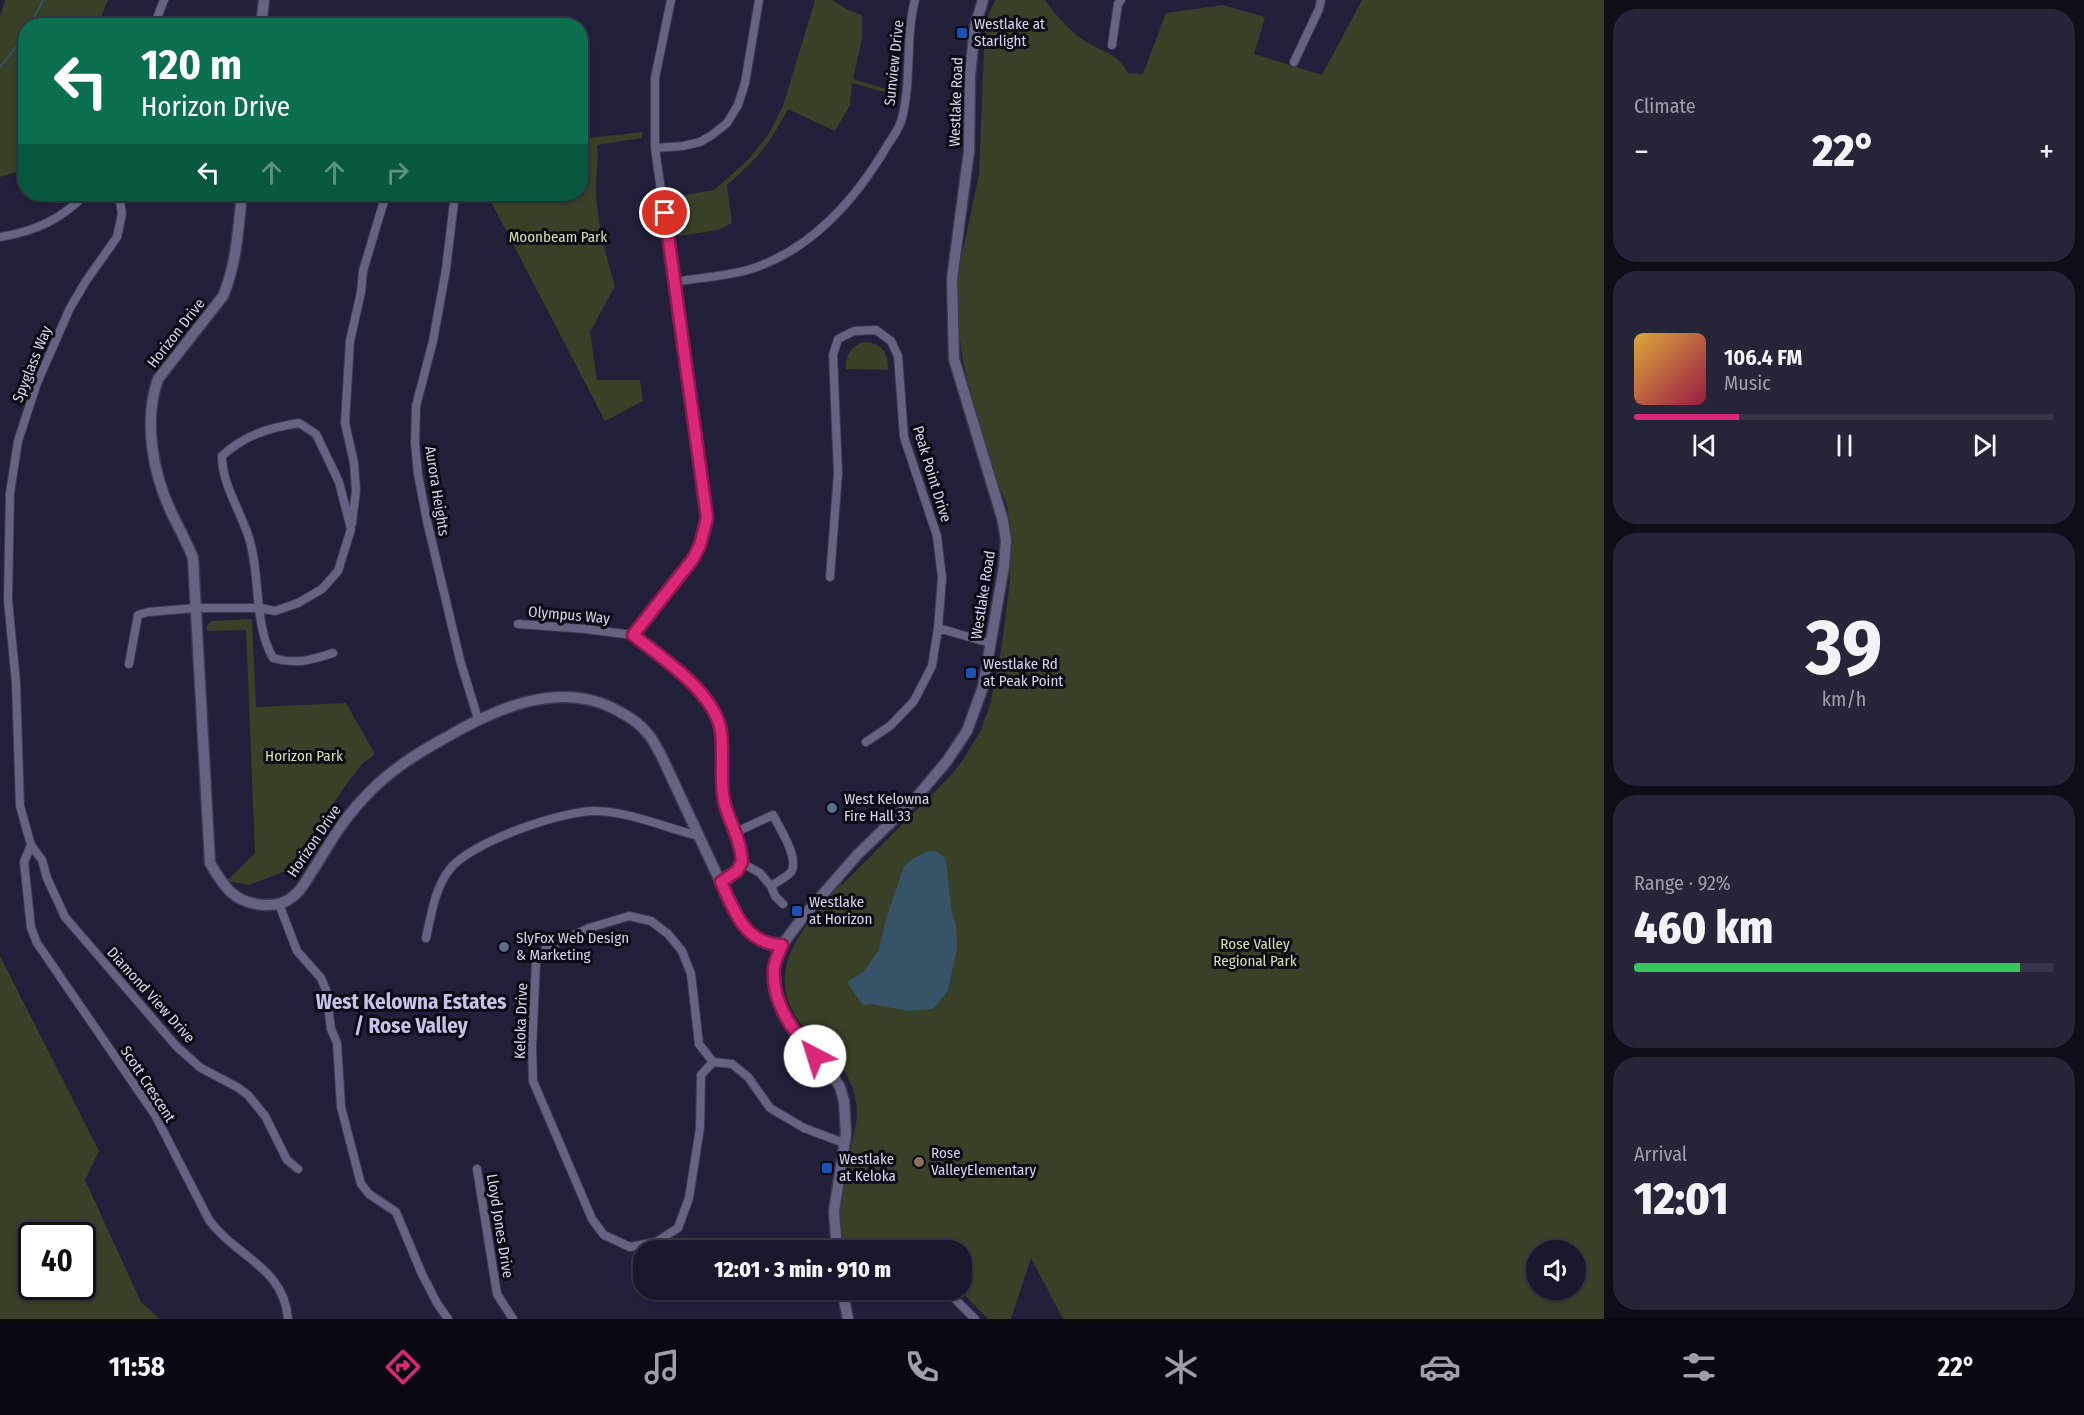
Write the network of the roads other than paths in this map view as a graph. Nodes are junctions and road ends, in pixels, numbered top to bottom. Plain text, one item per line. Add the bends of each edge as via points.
1 (164, 0) edge
2 (264, 0) edge
3 (671, 0) edge
4 (759, 0) edge
5 (915, 0) edge
6 (1121, 0) edge
7 (1321, 0) edge
8 (978, 1) edge
9 (157, 18) edge
10 (262, 18) edge
11 (1112, 45) dead end
12 (1294, 62) dead end
13 (656, 148) junction
14 (80, 201) edge
15 (120, 201) edge
16 (241, 201) edge
17 (385, 201) edge
18 (454, 201) edge
19 (0, 237) edge
20 (674, 282) junction
21 (351, 529) junction
22 (830, 577) dead end
23 (195, 608) junction
24 (260, 608) junction
25 (518, 624) dead end
26 (938, 628) junction
27 (633, 635) junction
28 (990, 643) junction
29 (333, 653) dead end
30 (129, 664) dead end
31 (478, 719) junction
32 (866, 742) dead end
33 (736, 832) junction
34 (699, 836) junction
35 (31, 845) junction
36 (742, 863) junction
37 (721, 882) junction
38 (771, 886) junction
39 (279, 904) junction
40 (783, 904) dead end
41 (426, 938) dead end
42 (782, 945) junction
43 (713, 1062) junction
44 (844, 1143) junction
45 (298, 1169) dead end
46 (477, 1169) dead end
47 (836, 1240) edge
48 (844, 1300) edge
49 (956, 1300) edge
50 (288, 1319) edge
51 (448, 1319) edge
52 (513, 1319) edge
53 (848, 1319) edge
54 (975, 1319) edge

1 - 9 street
2 - 10 street
3 - 13 street via 655,78
4 - 13 street via 745,83 728,123 700,142
5 - 20 street, Sunview Drive via 902,121 873,171 848,202 801,246 750,270
6 - 11 street
7 - 12 street
8 - 28 street, Westlake Road via 970,76 969,151 952,279 954,359 1006,541
13 - 20 street
14 - 19 street via 45,225 23,234
15 - 35 street, Spyglass Way via 122,214 117,237 70,308 28,408 10,493 8,600 21,806
16 - 23 street, Horizon Drive via 235,258 224,294 159,379 153,394 153,453 163,493 193,558
17 - 21 street via 363,271 350,341 345,423 356,490
18 - 31 street, Aurora Heights via 433,341 416,406 415,443 432,541
20 - 27 street via 707,518 693,559
21 - 24 street via 338,571 322,589 275,611
21 - 24 street via 339,482 316,434 298,423 238,441 222,456 222,472 249,536
22 - 26 street, Peak Point Drive via 838,473 833,356 838,339 854,330 876,330 891,341 898,356 904,437 937,536 942,578
23 - 24 street
23 - 30 street via 138,615
23 - 39 street, Horizon Drive via 210,863 233,896 250,904
24 - 29 street via 266,645 273,658 304,661
25 - 27 street, Olympus Way
26 - 28 street
26 - 32 street, Peak Point Drive via 932,666 914,701 890,726
27 - 33 street via 708,701 721,734 725,804
28 - 42 street, Westlake Road via 983,687 962,741 915,799 858,854
31 - 34 street, Horizon Drive via 543,698 580,697 607,704 648,733
31 - 39 street, Horizon Drive via 407,759 382,779 340,827 297,893
33 - 36 street
33 - 38 street via 773,815 794,864 791,872
34 - 37 street, Horizon Drive
34 - 41 street via 596,810 539,821 450,867 441,884
35 - 45 street, Diamond View Drive via 42,860 46,878 65,917 177,1047 201,1068 248,1095 265,1116 287,1160
35 - 50 street, Scott Crescent via 24,862 31,928 37,943 155,1115 209,1220 219,1234 279,1286 286,1299
36 - 37 street
36 - 38 street via 760,873
37 - 42 street, Horizon Drive via 747,932 769,945
38 - 40 street
39 - 51 street via 297,951 327,990 331,1029 337,1043 341,1107 361,1184 396,1212
42 - 44 street, Westlake Road via 774,966 776,996 789,1023 840,1087
43 - 43 street, Keloka Drive via 701,1075 700,1128 689,1198 678,1228 656,1242 630,1247 604,1234 592,1219 533,1081 536,962 546,948 589,927 628,916 651,921 682,951 691,974 699,1044
43 - 44 street via 732,1064 748,1077 770,1108 804,1128
44 - 47 street, Westlake Road via 834,1211
46 - 52 street, Lloyd Jones Drive via 497,1294
48 - 53 street
49 - 54 street

